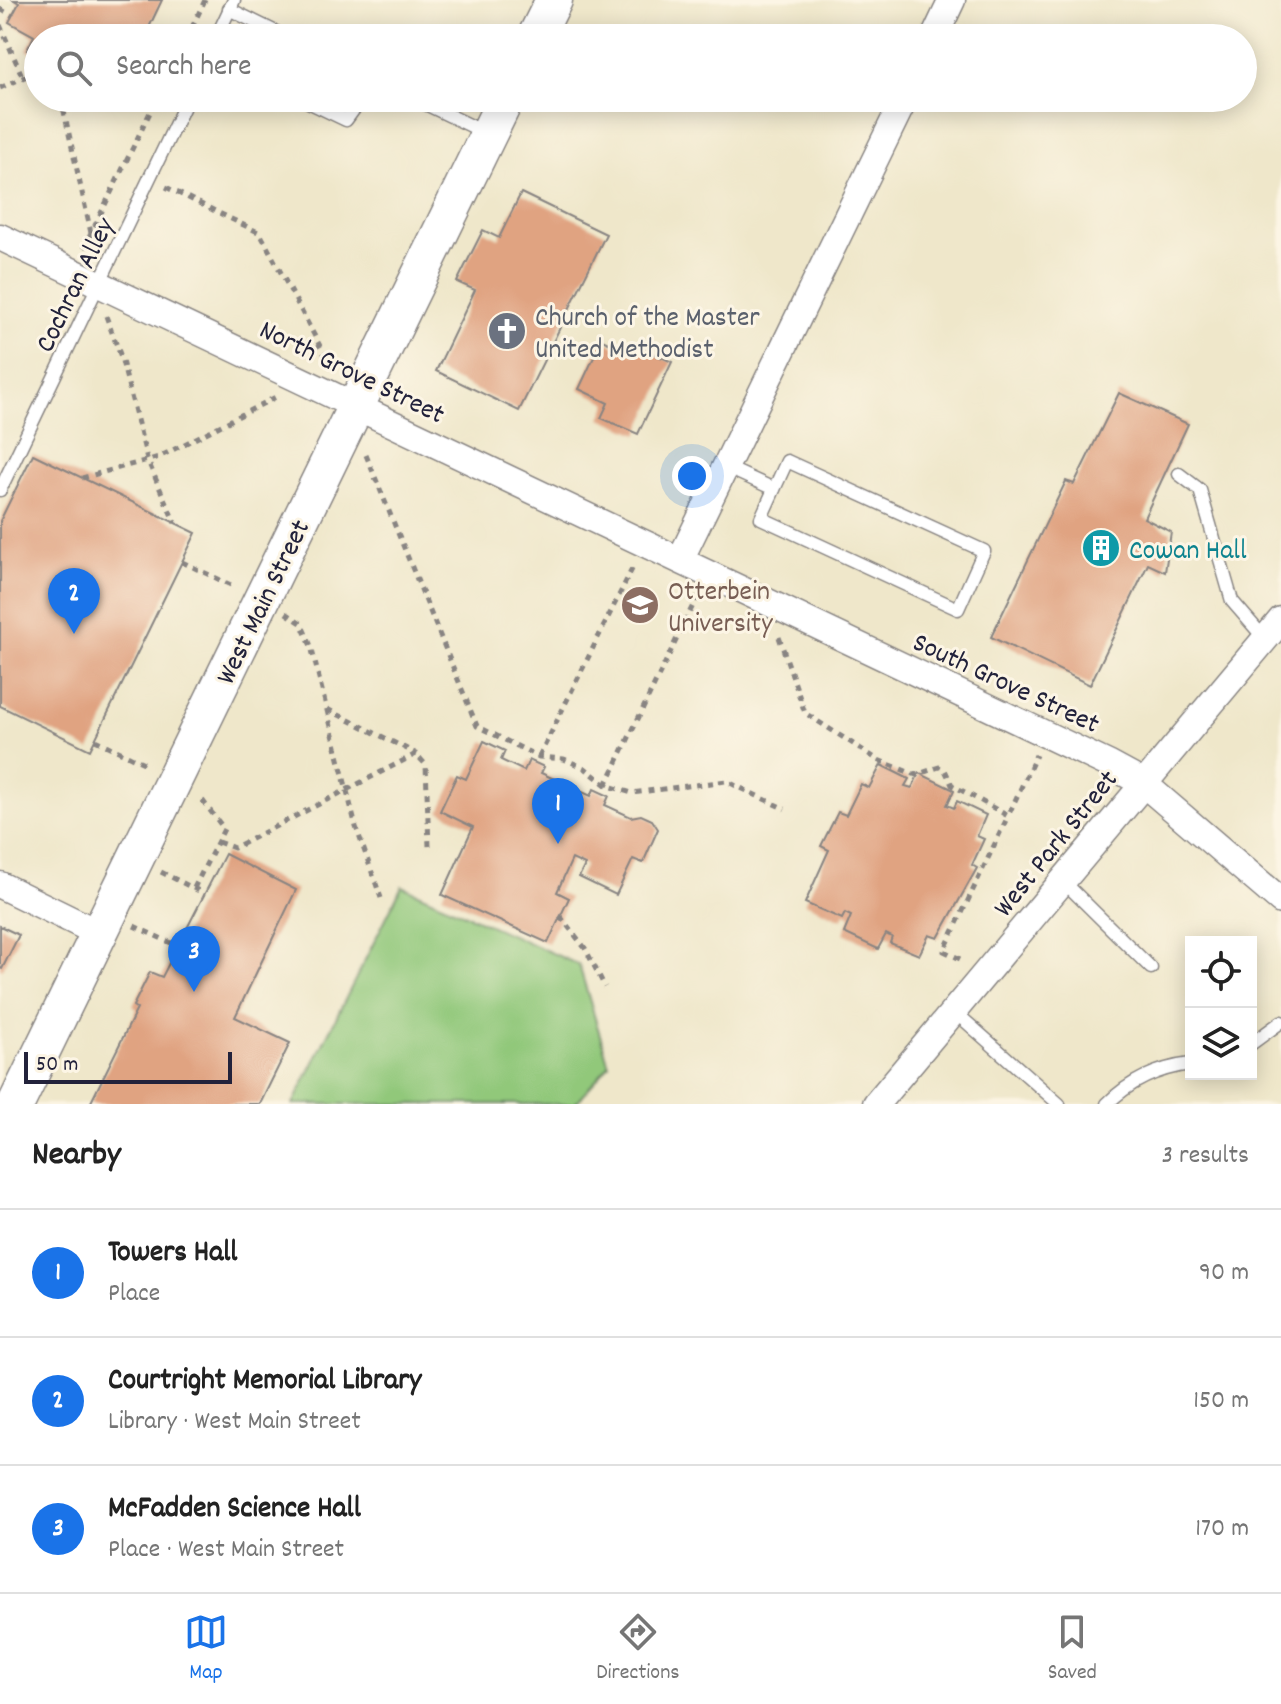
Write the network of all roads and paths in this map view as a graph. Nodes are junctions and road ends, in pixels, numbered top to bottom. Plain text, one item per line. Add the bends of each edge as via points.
1 (205, 0) edge
2 (554, 0) edge
3 (952, 0) edge
4 (231, 5) edge
5 (0, 9) edge
6 (13, 16) dead end
7 (194, 24) edge
8 (222, 24) edge
9 (264, 24) edge
10 (542, 24) edge
11 (941, 24) edge
12 (0, 25) edge
13 (23, 78) joint
14 (0, 88) edge
15 (64, 112) edge
16 (150, 112) edge
17 (181, 112) edge
18 (329, 112) edge
19 (354, 112) edge
20 (442, 112) edge
21 (499, 112) edge
22 (898, 112) edge
23 (488, 134) junction
24 (149, 179) junction
25 (91, 234) junction
26 (0, 237) edge
27 (80, 256) dead end
28 (101, 296) junction
29 (332, 369) dead end
30 (280, 394) dead end
31 (356, 407) junction
32 (363, 451) dead end
33 (147, 459) junction
34 (726, 467) junction
35 (1179, 474) dead end
36 (82, 478) dead end
37 (774, 489) junction
38 (0, 490) edge
39 (175, 523) dead end
40 (680, 560) junction
41 (182, 562) dead end
42 (636, 563) dead end
43 (235, 587) dead end
44 (699, 592) dead end
45 (279, 608) dead end
46 (776, 629) dead end
47 (1273, 630) edge
48 (326, 709) junction
49 (95, 740) dead end
50 (1037, 753) dead end
51 (416, 754) junction
52 (539, 757) junction
53 (148, 766) dead end
54 (1143, 783) junction
55 (606, 785) junction
56 (191, 789) dead end
57 (348, 791) junction
58 (785, 809) dead end
59 (1008, 816) junction
60 (218, 842) junction
61 (429, 847) dead end
62 (153, 868) dead end
63 (1063, 881) junction
64 (0, 885) edge
65 (194, 888) junction
66 (205, 894) dead end
67 (381, 898) dead end
68 (1281, 901) edge
69 (560, 916) dead end
70 (113, 928) junction
71 (178, 946) dead end
72 (960, 959) dead end
73 (1151, 968) dead end
74 (605, 987) dead end
75 (955, 1012) junction
76 (1281, 1022) edge
77 (1257, 1040) edge
78 (1185, 1065) edge
79 (16, 1104) edge
80 (876, 1104) edge
81 (1059, 1104) edge
82 (1107, 1104) edge

1 - 7 path
2 - 10 main road
3 - 11 street
4 - 8 lane
4 - 9 lane
5 - 6 path
12 - 13 path
13 - 14 path
15 - 25 path
16 - 25 path
17 - 24 lane, Cochran Alley
18 - 19 lane via 346,120
20 - 23 lane
21 - 23 main road, West Main Street
22 - 34 street
23 - 31 main road, West Main Street
24 - 28 lane, Cochran Alley
24 - 29 path via 260,233
25 - 27 path
26 - 28 street, North Grove Street
28 - 31 street, North Grove Street
28 - 33 path
28 - 38 lane, Cochran Alley
30 - 33 path
31 - 40 street, North Grove Street
31 - 70 main road, West Main Street
32 - 52 path via 477,726
33 - 36 path
33 - 39 path
34 - 37 lane
34 - 40 street
35 - 47 lane via 1200,490 1232,601
37 - 37 lane via 761,518 958,609 984,551 787,461
40 - 54 street, South Grove Street
41 - 43 path
42 - 52 path
44 - 55 path
45 - 48 path via 301,623
46 - 59 path via 805,713 878,760 916,775 945,770 952,785
47 - 54 street, West Park Street
48 - 51 path
48 - 57 path
49 - 53 path
50 - 59 path
51 - 57 path
51 - 61 path via 426,765
52 - 55 path via 575,763
54 - 63 street, West Park Street
54 - 68 street, South Grove Street
55 - 58 path via 632,793 726,781
56 - 60 path via 224,829
57 - 60 path via 234,848
57 - 67 path
59 - 72 path via 944,951
60 - 65 path
62 - 65 path
63 - 73 lane
63 - 75 street, West Park Street
64 - 70 street
65 - 66 path
69 - 74 path
70 - 71 path
70 - 79 main road, West Main Street
75 - 80 street, West Park Street
75 - 81 lane
76 - 77 lane
78 - 82 lane via 1127,1084

